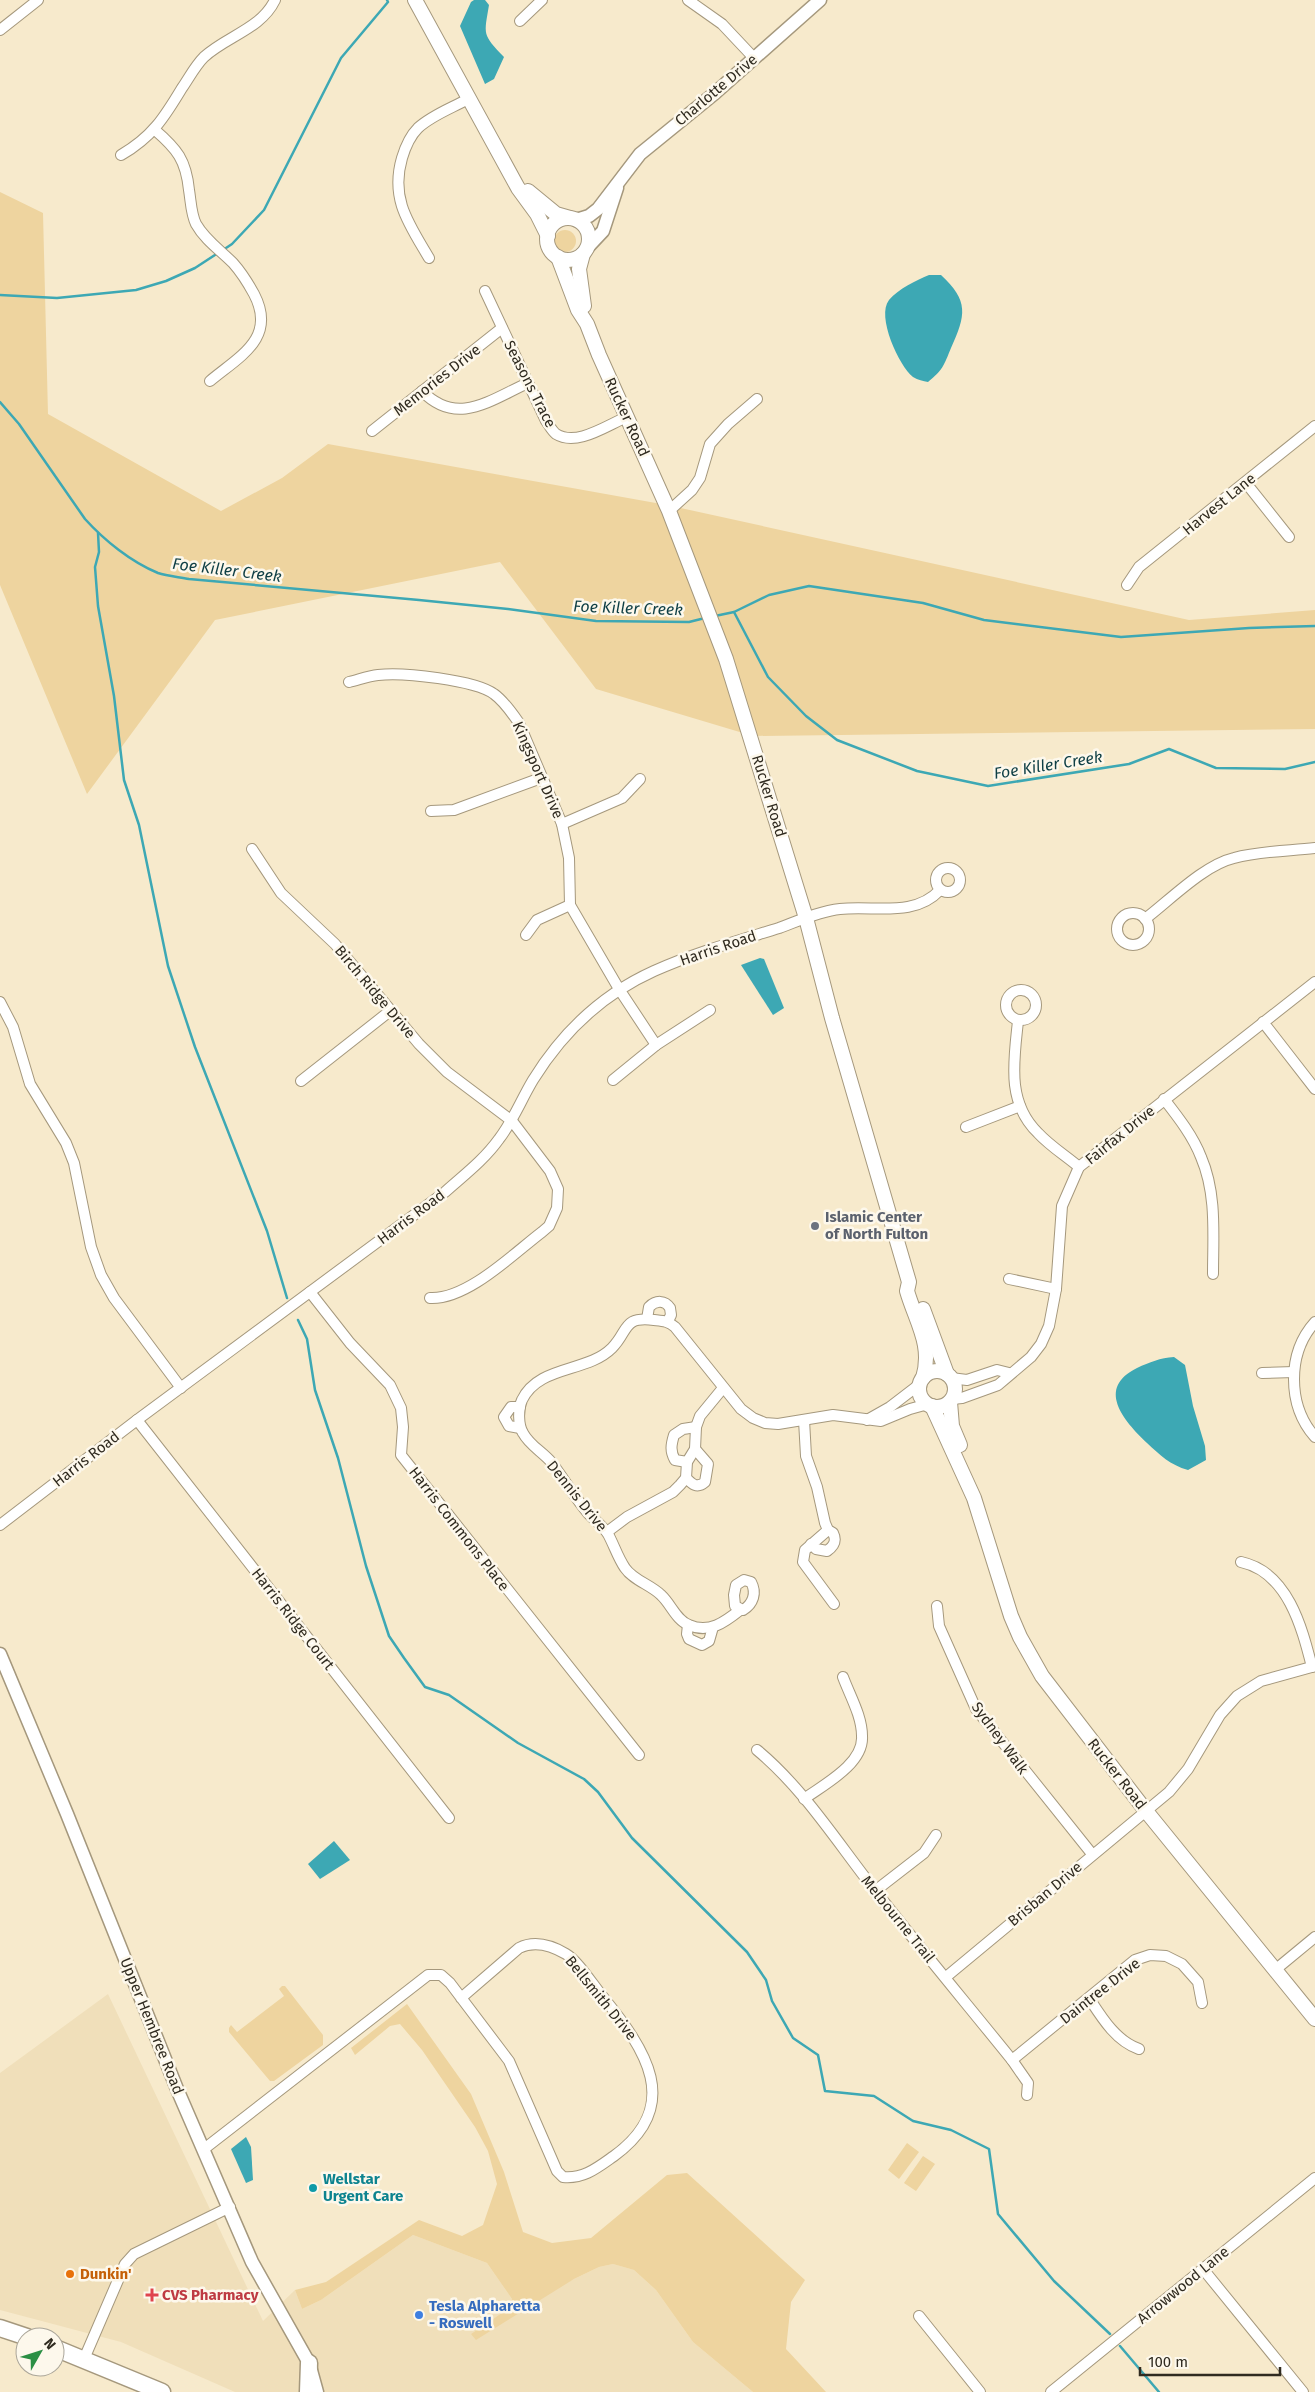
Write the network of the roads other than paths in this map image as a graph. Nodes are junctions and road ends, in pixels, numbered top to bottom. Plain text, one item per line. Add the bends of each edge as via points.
1 (38, 0) edge
2 (275, 0) edge
3 (416, 0) edge
4 (542, 0) edge
5 (688, 0) edge
6 (820, 0) edge
7 (520, 21) dead end
8 (0, 30) edge
9 (754, 58) junction
10 (468, 99) junction
11 (155, 130) junction
12 (121, 155) dead end
13 (511, 172) junction
14 (618, 186) junction
15 (574, 219) junction
16 (548, 236) junction
17 (585, 251) junction
18 (558, 257) junction
19 (429, 258) dead end
20 (485, 291) dead end
21 (587, 324) junction
22 (502, 328) junction
23 (210, 381) dead end
24 (528, 383) junction
25 (422, 391) junction
26 (758, 399) dead end
27 (627, 417) junction
28 (1315, 426) edge
29 (372, 431) dead end
30 (1246, 483) junction
31 (669, 511) junction
32 (1289, 537) dead end
33 (1127, 585) dead end
34 (349, 682) dead end
35 (542, 778) junction
36 (640, 779) dead end
37 (431, 811) dead end
38 (562, 824) junction
39 (1315, 848) edge
40 (252, 849) dead end
41 (940, 890) dead end
42 (570, 906) junction
43 (806, 918) junction
44 (1145, 919) dead end
45 (526, 935) dead end
46 (1315, 982) edge
47 (619, 989) junction
48 (0, 1002) edge
49 (710, 1010) dead end
50 (390, 1011) junction
51 (1018, 1020) dead end
52 (1263, 1022) junction
53 (656, 1045) junction
54 (613, 1080) dead end
55 (301, 1081) dead end
56 (1315, 1089) edge
57 (1164, 1099) junction
58 (1020, 1106) junction
59 (512, 1121) junction
60 (966, 1127) dead end
61 (1079, 1167) junction
62 (1213, 1274) dead end
63 (1009, 1279) dead end
64 (909, 1282) junction
65 (1056, 1289) junction
66 (310, 1292) junction
67 (430, 1298) dead end
68 (647, 1319) junction
69 (668, 1321) junction
70 (1315, 1322) edge
71 (1294, 1372) junction
72 (1009, 1373) junction
73 (1262, 1373) dead end
74 (949, 1376) junction
75 (922, 1381) junction
76 (181, 1388) junction
77 (723, 1388) junction
78 (951, 1400) junction
79 (930, 1405) junction
80 (520, 1407) junction
81 (138, 1420) junction
82 (804, 1420) junction
83 (866, 1420) junction
84 (696, 1427) junction
85 (520, 1428) junction
86 (1315, 1437) edge
87 (695, 1449) junction
88 (687, 1462) junction
89 (686, 1478) junction
90 (974, 1498) junction
91 (0, 1526) edge
92 (828, 1530) junction
93 (607, 1532) junction
94 (811, 1544) junction
95 (1241, 1562) dead end
96 (834, 1604) dead end
97 (937, 1606) dead end
98 (740, 1610) dead end
99 (688, 1625) junction
100 (713, 1627) junction
101 (0, 1654) edge
102 (1313, 1667) edge
103 (843, 1677) dead end
104 (757, 1750) dead end
105 (639, 1755) dead end
106 (804, 1800) junction
107 (1146, 1811) junction
108 (449, 1818) dead end
109 (936, 1835) dead end
110 (1092, 1854) junction
111 (875, 1891) junction
112 (1315, 1937) edge
113 (1275, 1970) junction
114 (946, 1977) junction
115 (461, 1998) junction
116 (1089, 1998) junction
117 (1202, 2003) dead end
118 (1315, 2019) edge
119 (1140, 2049) dead end
120 (1012, 2060) junction
121 (1027, 2095) dead end
122 (204, 2150) junction
123 (1315, 2178) edge
124 (230, 2207) junction
125 (1204, 2269) junction
126 (919, 2316) dead end
127 (0, 2328) edge
128 (15, 2333) edge
129 (65, 2352) edge
130 (84, 2359) junction
131 (309, 2364) junction
132 (162, 2392) edge
133 (308, 2392) edge
134 (317, 2392) edge
135 (980, 2392) edge
136 (1051, 2392) edge
137 (1303, 2392) edge

1 - 8 street
2 - 11 street via 256,24 219,45 203,59
3 - 10 main road
4 - 7 street
5 - 9 street via 722,24
6 - 9 street, Charlotte Drive
9 - 14 street, Charlotte Drive via 640,154
10 - 13 main road
10 - 19 street via 418,128 404,149 398,171 398,194 404,217
11 - 12 street
11 - 23 street via 173,145 182,158 196,224 206,239 238,269 260,307 262,327 252,346
13 - 15 main road via 536,200 556,214
13 - 16 main road
14 - 15 street, Charlotte Drive via 598,210
14 - 17 street, Charlotte Drive via 603,231
15 - 16 main road via 558,221
15 - 17 main road via 587,230 589,236
16 - 18 main road via 551,251
17 - 18 main road via 569,260
17 - 21 main road, Rucker Road via 579,276
18 - 21 main road, Rucker Road via 578,310
20 - 22 street, Seasons Trace
21 - 27 main road, Rucker Road
22 - 24 street, Seasons Trace
22 - 25 street, Memories Drive
24 - 25 street via 476,407 455,410 434,404
24 - 27 street, Seasons Trace via 546,421 555,433 569,439 584,436
25 - 29 street, Memories Drive
26 - 31 street via 710,444 700,478
27 - 31 main road, Rucker Road
28 - 30 street, Harvest Lane
30 - 32 street
30 - 33 street, Harvest Lane via 1139,567
31 - 43 main road, Rucker Road via 716,630
34 - 35 street, Kingsport Drive via 378,675 412,675 468,683 494,694 519,723
35 - 37 street via 454,810
35 - 38 street, Kingsport Drive
36 - 38 street via 622,798
38 - 42 street, Kingsport Drive via 569,858
39 - 44 street via 1251,854 1224,861
40 - 50 street, Birch Ridge Drive via 281,892 335,944
41 - 43 street, Harris Road via 921,904 893,909 838,909
42 - 45 street via 537,920
42 - 47 street, Kingsport Drive
43 - 47 street, Harris Road via 656,970
43 - 64 main road, Rucker Road
46 - 52 street, Fairfax Drive
47 - 53 street, Kingsport Drive
47 - 59 street, Harris Road via 577,1024 552,1051
48 - 76 street via 13,1027 30,1084 74,1163 91,1247 101,1275 114,1298
49 - 53 street
50 - 55 street
50 - 59 street, Birch Ridge Drive via 447,1072
51 - 58 street via 1013,1074
52 - 56 street
52 - 57 street, Fairfax Drive
53 - 54 street
57 - 61 street, Fairfax Drive
57 - 62 street via 1192,1139 1207,1174 1213,1204
58 - 60 street
58 - 61 street via 1038,1133
59 - 66 street, Harris Road via 481,1160 445,1192
59 - 67 street, Birch Ridge Drive via 555,1181 558,1199 554,1217 542,1232 464,1291 448,1297
61 - 65 street, Fairfax Drive via 1062,1206
63 - 65 street
64 - 74 main road, Rucker Road via 916,1290
64 - 75 main road, Rucker Road via 907,1291 928,1355
65 - 72 street, Fairfax Drive via 1041,1344 1031,1357
66 - 76 street, Harris Road
66 - 105 street, Harris Commons Place via 350,1343 390,1385 401,1408 401,1455
68 - 69 street
68 - 69 street via 649,1306 661,1302 670,1308
68 - 80 street via 638,1318 631,1322 606,1354 556,1372 541,1381 527,1393
69 - 77 street
70 - 71 street via 1299,1348
71 - 73 street
71 - 86 street via 1297,1404
72 - 74 street via 997,1370 967,1380
72 - 78 street, Fairfax Drive via 998,1385
74 - 75 main road via 935,1371
74 - 78 main road via 955,1386
75 - 79 main road via 921,1397
75 - 83 street via 890,1407
76 - 81 street, Harris Road
77 - 82 street via 741,1409 765,1423
77 - 84 street via 706,1407
78 - 79 main road via 940,1407
78 - 90 main road, Rucker Road via 952,1426 971,1476
79 - 83 street via 900,1412 888,1420
79 - 90 main road, Rucker Road
80 - 85 street
80 - 85 street, Dennis Drive via 511,1407 504,1417 509,1426
81 - 91 street, Harris Road
81 - 108 street, Harris Ridge Court
82 - 83 street via 833,1415
82 - 92 street via 806,1456
84 - 87 street
84 - 88 street via 683,1429 674,1435 671,1444 675,1460
85 - 93 street, Dennis Drive
87 - 88 street
87 - 89 street via 708,1464 708,1475 699,1486
88 - 89 street
89 - 93 street via 673,1492 653,1501
90 - 107 main road, Rucker Road via 1011,1616 1027,1650 1056,1698
92 - 94 street
92 - 94 street via 835,1537 833,1546 823,1552
93 - 99 street, Dennis Drive via 626,1570 661,1594
94 - 96 street via 805,1550 803,1562
95 - 102 street via 1252,1564 1264,1573 1288,1599 1301,1626
97 - 110 street, Sydney Walk via 939,1626 976,1710
98 - 100 street
99 - 100 street via 703,1629
99 - 100 street, Dennis Drive via 689,1639 702,1645 709,1641
101 - 122 street, Upper Hembree Road
102 - 107 street, Brisban Drive via 1261,1681 1237,1696 1220,1715 1188,1769
103 - 106 street via 860,1723 863,1738 859,1752 850,1764
104 - 106 street, Melbourne Trail via 774,1764
106 - 111 street, Melbourne Trail
107 - 110 street, Brisban Drive
107 - 113 main road, Rucker Road
109 - 111 street via 924,1854
110 - 114 street, Brisban Drive
111 - 114 street, Melbourne Trail
112 - 113 street
113 - 118 main road, Rucker Road
114 - 120 street, Melbourne Trail
115 - 115 street, Bellsmith Drive via 509,2061 557,2171 563,2178 590,2173 628,2145 641,2130 651,2105 652,2075 644,2054 628,2028 568,1955 543,1944 527,1944
115 - 122 street, Bellsmith Drive via 441,1975 428,1975
116 - 117 street, Daintree Drive via 1135,1960 1158,1955 1182,1964 1198,1982
116 - 119 street via 1100,2016 1126,2044
116 - 120 street, Daintree Drive
120 - 121 street, Melbourne Trail via 1028,2083
122 - 124 street, Upper Hembree Road
123 - 125 street, Arrowwood Lane
124 - 130 street via 134,2254 125,2264
124 - 131 street, Upper Hembree Road via 252,2262
125 - 136 street, Arrowwood Lane
125 - 137 street
126 - 135 street
127 - 128 highway
129 - 130 highway
130 - 132 highway
131 - 133 highway
131 - 134 street, Upper Hembree Road

